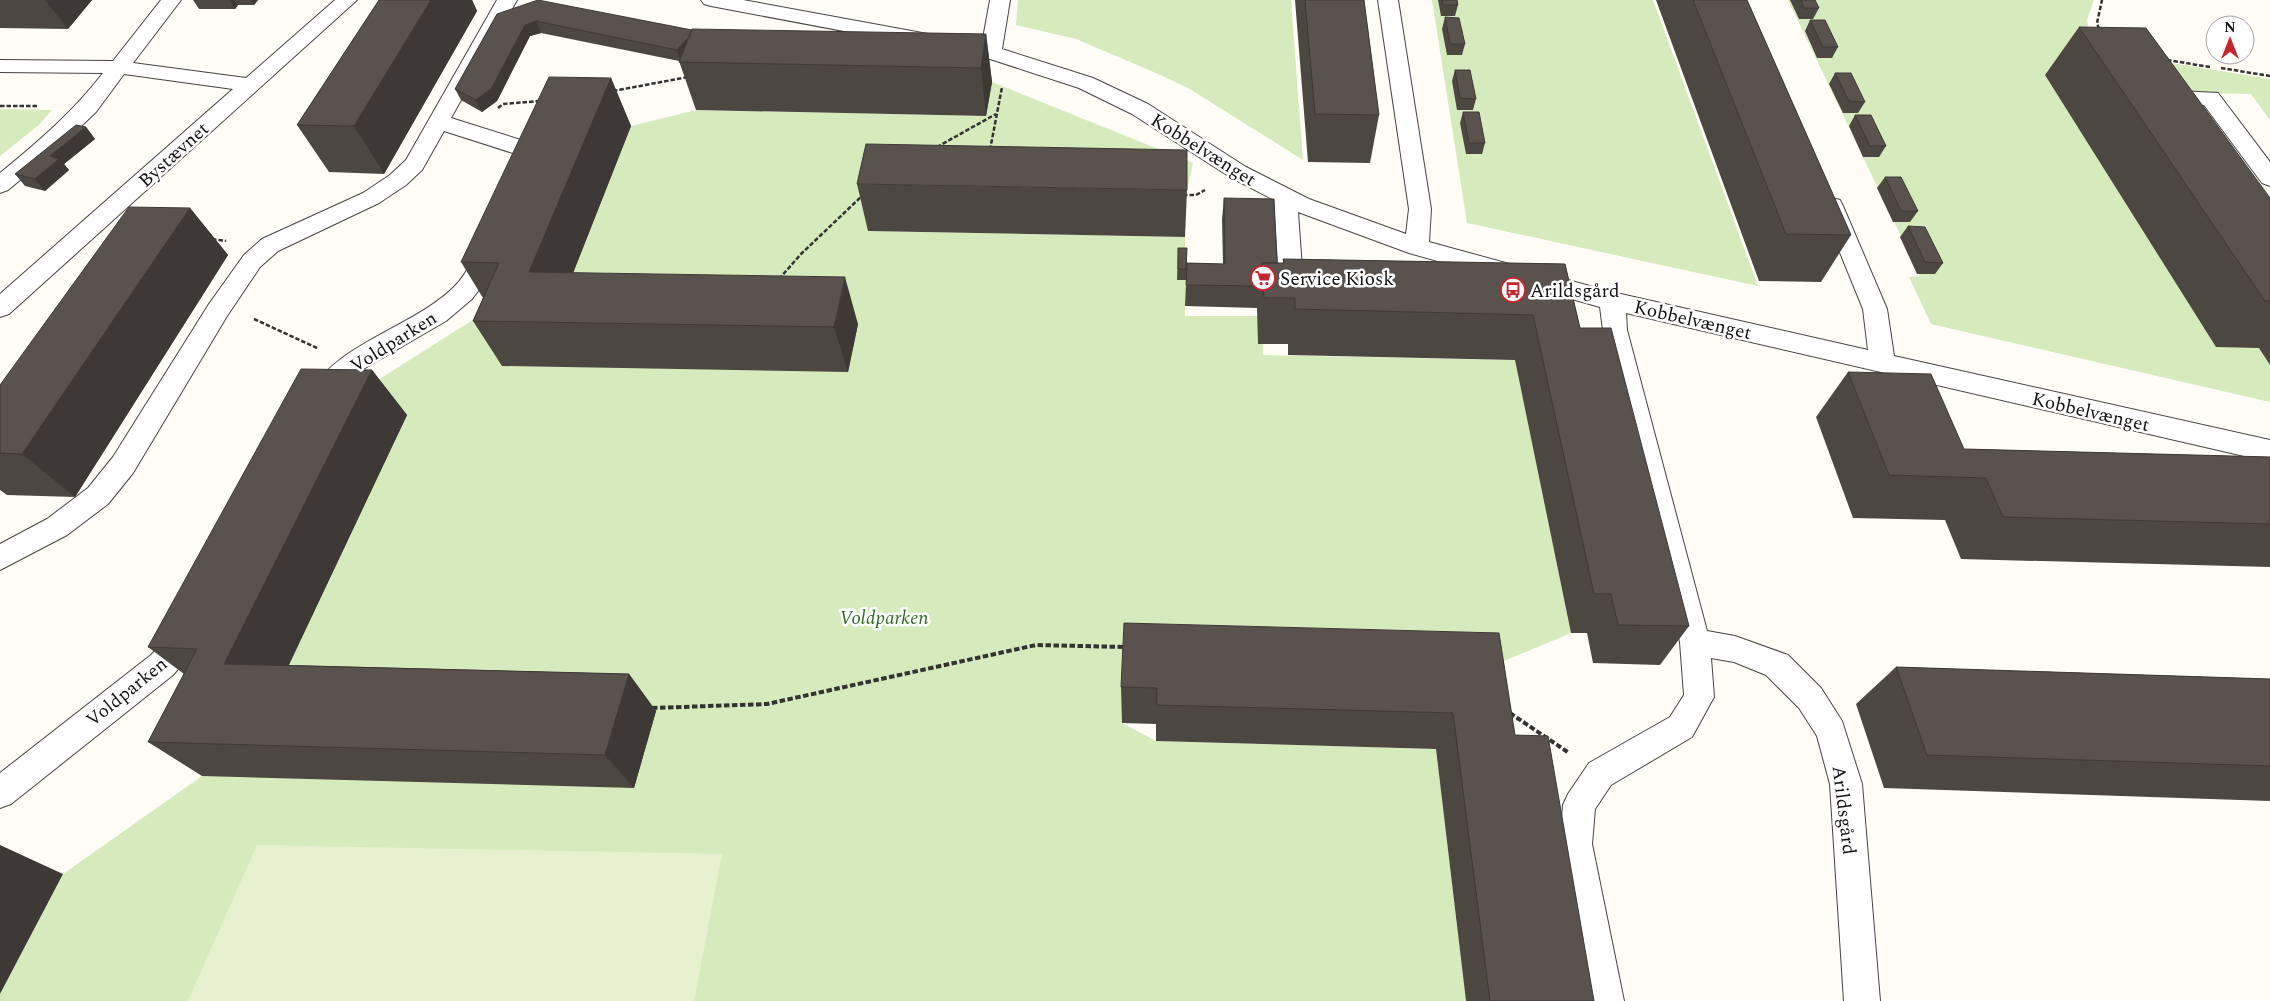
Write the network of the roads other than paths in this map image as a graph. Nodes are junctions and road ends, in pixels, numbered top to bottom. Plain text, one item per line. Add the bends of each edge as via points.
1 (171, 0) edge
2 (347, 0) edge
3 (507, 0) edge
4 (711, 0) edge
5 (1000, 0) edge
6 (1388, 0) edge
7 (1000, 55) junction
8 (0, 66) edge
9 (118, 67) junction
10 (249, 85) junction
11 (2157, 121) edge
12 (439, 122) junction
13 (2270, 178) edge
14 (0, 185) edge
15 (514, 190) edge
16 (1825, 191) edge
17 (1285, 196) junction
18 (500, 222) edge
19 (1418, 247) junction
20 (1312, 299) edge
21 (1612, 301) junction
22 (0, 308) edge
23 (1882, 363) junction
24 (1936, 375) junction
25 (1936, 404) edge
26 (309, 417) edge
27 (2170, 429) junction
28 (2270, 451) edge
29 (2174, 456) edge
30 (0, 558) edge
31 (204, 619) edge
32 (1695, 642) junction
33 (0, 793) edge
34 (1606, 1001) edge
35 (1862, 1001) edge

1 - 9 street
2 - 10 street, Bystævnet
3 - 12 street
4 - 7 street, Kobbelvænget
5 - 7 street
6 - 19 street via 1420,209
7 - 17 street, Kobbelvænget via 1086,83 1140,109 1238,172
8 - 9 street
9 - 10 street
9 - 14 street via 88,107
10 - 22 street, Bystævnet
11 - 13 street via 2140,96 2210,98
12 - 15 street via 532,151
12 - 30 street via 414,165 398,180 371,198 270,245 252,261 218,310 123,465 98,496 58,527
16 - 23 street via 1875,309
17 - 19 street, Kobbelvænget via 1301,205
17 - 20 street via 1292,298
18 - 26 street, Voldparken via 479,273 463,293 438,315 351,364 318,399
19 - 21 street, Kobbelvænget via 1526,287
21 - 23 street, Kobbelvænget
21 - 32 street via 1615,330
23 - 24 street, Kobbelvænget
24 - 25 street
24 - 27 street, Kobbelvænget
27 - 28 street, Kobbelvænget
27 - 29 street
31 - 33 street, Voldparken via 162,665
32 - 34 street via 1698,697 1680,727 1600,774 1579,805 1576,844
32 - 35 street, Arildsgård via 1735,649 1777,665 1810,698 1831,731 1846,784

